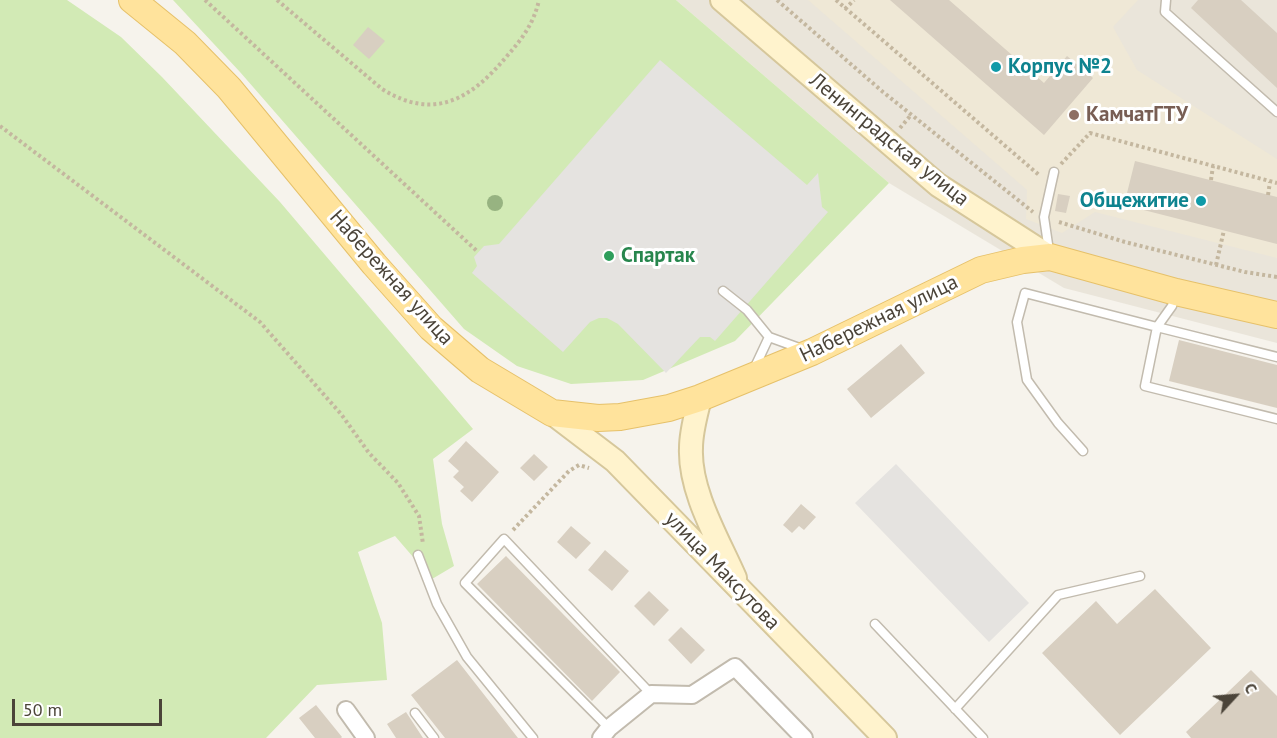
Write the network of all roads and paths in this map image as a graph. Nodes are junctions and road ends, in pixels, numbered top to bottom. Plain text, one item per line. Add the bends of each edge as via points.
1 (132, 0) edge
2 (205, 0) edge
3 (277, 0) edge
4 (538, 0) edge
5 (722, 0) edge
6 (777, 0) edge
7 (836, 0) edge
8 (854, 0) edge
9 (1166, 0) edge
10 (845, 9) junction
11 (1277, 112) edge
12 (911, 115) junction
13 (0, 126) edge
14 (898, 131) dead end
15 (1213, 166) junction
16 (1054, 172) joint
17 (1211, 180) dead end
18 (1270, 182) junction
19 (1277, 183) edge
20 (1051, 185) junction
21 (1268, 195) dead end
22 (1044, 217) junction
23 (1224, 230) dead end
24 (478, 252) dead end
25 (1050, 257) junction
26 (1216, 265) junction
27 (1277, 278) edge
28 (723, 291) dead end
29 (1176, 292) junction
30 (1277, 315) edge
31 (1157, 327) junction
32 (768, 337) junction
33 (812, 352) junction
34 (1277, 357) edge
35 (750, 378) junction
36 (700, 398) junction
37 (552, 413) junction
38 (1277, 419) edge
39 (1083, 451) dead end
40 (592, 469) dead end
41 (504, 540) junction
42 (421, 554) joint
43 (1140, 576) dead end
44 (740, 591) junction
45 (875, 624) dead end
46 (651, 694) junction
47 (955, 709) junction
48 (346, 710) dead end
49 (415, 713) dead end
50 (605, 733) edge
51 (366, 738) edge
52 (434, 738) edge
53 (533, 738) edge
54 (804, 738) edge
55 (885, 738) edge
56 (983, 738) edge

1 - 37 main road, Набережная улица via 185,43 229,88 431,328 480,370
2 - 24 path
3 - 4 path via 382,89 412,102 431,104 461,97 485,81 527,32
5 - 25 main road, Ленинградская улица via 938,185
6 - 12 path
7 - 10 path
8 - 10 path
9 - 11 lane via 1165,12
10 - 20 path
12 - 14 path
12 - 22 path via 1035,214
13 - 42 path via 260,322 398,483 419,516
15 - 16 path via 1090,133
15 - 17 path
15 - 18 path
16 - 20 lane
18 - 19 path
18 - 21 path
20 - 22 lane
22 - 25 lane
22 - 26 path
23 - 26 path
25 - 29 main road, Ленинградская улица
25 - 33 main road, Набережная улица via 981,270
26 - 27 path
28 - 32 lane via 747,310
29 - 30 main road, Ленинградская улица
29 - 31 lane via 1172,306
31 - 34 lane
31 - 38 lane via 1145,386
31 - 39 lane via 1025,292 1017,322 1027,380
32 - 33 lane
32 - 35 lane
33 - 35 main road, Набережная улица
35 - 36 main road, Набережная улица
36 - 37 main road, Набережная улица via 620,417
36 - 44 main road via 690,450 695,486
37 - 44 main road, улица Максутова via 615,461
40 - 41 path via 579,465 569,471
41 - 46 lane
41 - 50 lane via 465,584
42 - 53 lane via 437,604 467,657
43 - 47 lane via 1058,595
44 - 55 main road, улица Максутова
45 - 47 lane
46 - 50 street
46 - 54 street via 692,694 735,667
47 - 56 lane
48 - 51 street
49 - 52 lane

